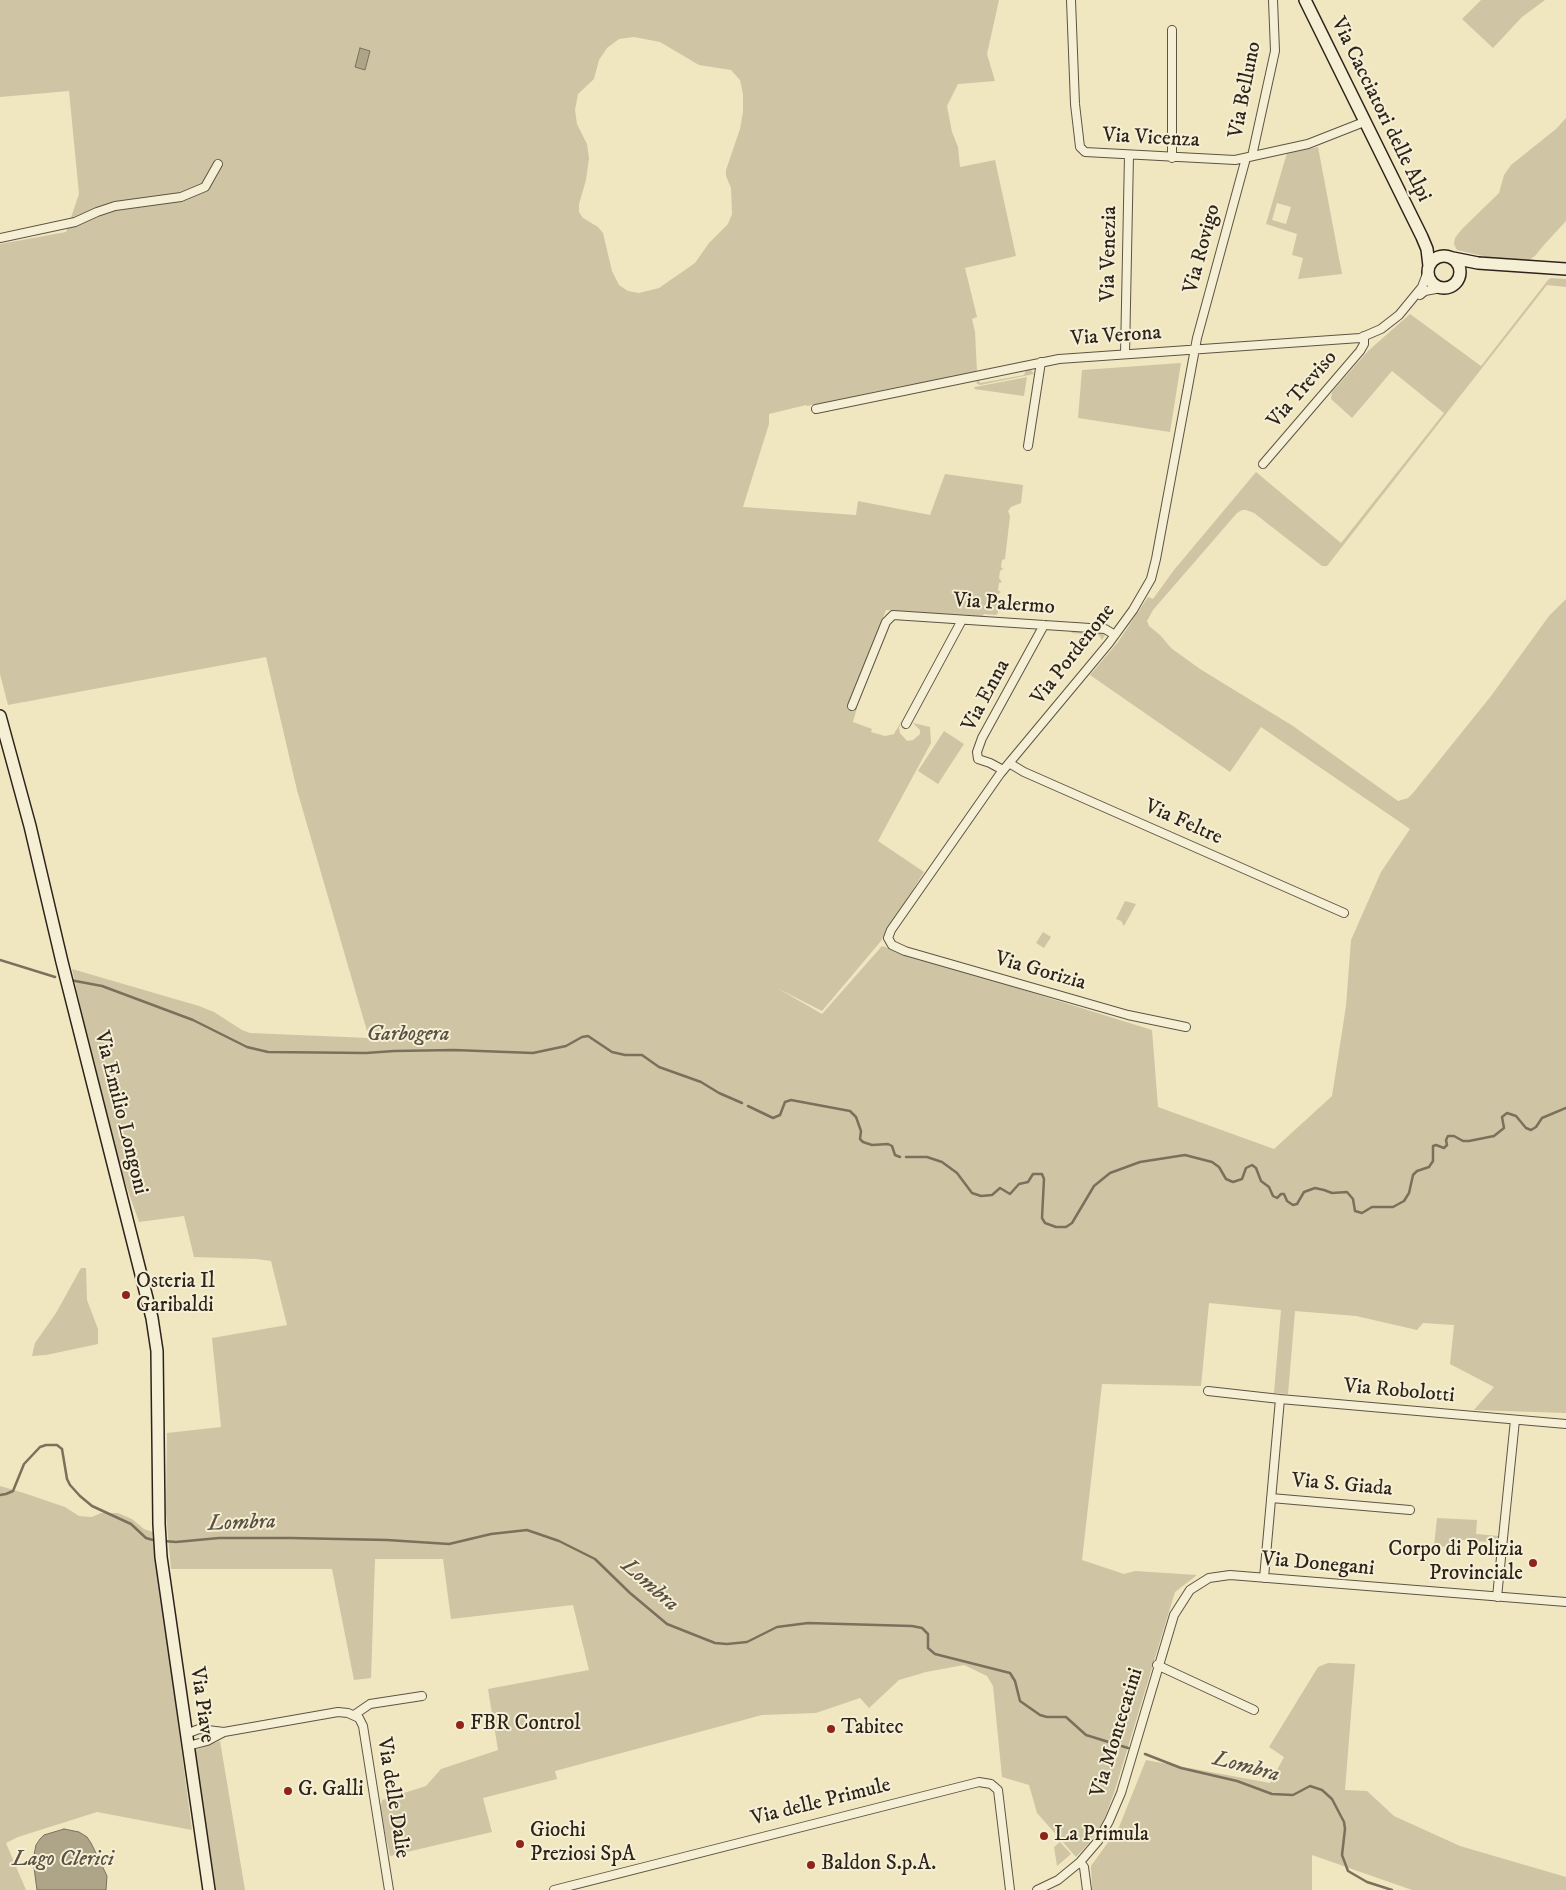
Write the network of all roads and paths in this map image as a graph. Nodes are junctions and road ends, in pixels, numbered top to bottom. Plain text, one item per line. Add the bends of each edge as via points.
1 (1071, 0) edge
2 (1272, 0) edge
3 (1305, 0) edge
4 (1172, 30) dead end
5 (1364, 122) junction
6 (1129, 155) junction
7 (1249, 157) junction
8 (1172, 158) junction
9 (218, 164) dead end
10 (1422, 237) junction
11 (0, 238) edge
12 (1450, 257) junction
13 (1489, 264) junction
14 (1428, 268) junction
15 (1566, 269) edge
16 (1457, 281) junction
17 (1441, 288) junction
18 (1410, 302) junction
19 (1364, 336) junction
20 (1195, 349) junction
21 (1125, 354) junction
22 (1041, 362) junction
23 (816, 409) dead end
24 (1028, 446) dead end
25 (1263, 464) dead end
26 (962, 620) junction
27 (1044, 625) junction
28 (1115, 634) junction
29 (852, 706) dead end
30 (0, 716) edge
31 (906, 724) dead end
32 (1009, 763) junction
33 (1003, 770) junction
34 (1344, 913) dead end
35 (889, 941) joint
36 (1186, 1027) dead end
37 (1208, 1391) dead end
38 (1280, 1398) junction
39 (1515, 1420) junction
40 (1566, 1424) edge
41 (1271, 1498) junction
42 (1410, 1510) dead end
43 (159, 1524) joint
44 (1264, 1578) junction
45 (1190, 1590) joint
46 (1497, 1597) junction
47 (1566, 1602) edge
48 (1157, 1665) junction
49 (422, 1696) dead end
50 (1254, 1710) dead end
51 (354, 1715) junction
52 (224, 1732) junction
53 (186, 1734) junction
54 (188, 1746) junction
55 (1080, 1862) junction
56 (209, 1890) edge
57 (389, 1890) edge
58 (554, 1890) edge
59 (1010, 1890) edge
60 (1037, 1890) edge
61 (1087, 1890) edge

1 - 6 street, Via Vicenza via 1080,147 1086,153
2 - 7 street, Via Belluno via 1275,51
3 - 5 street, Via Cacciatori delle Alpi
4 - 8 street
5 - 7 street, Via Vicenza via 1303,145
5 - 10 street, Via Cacciatori delle Alpi
6 - 8 street, Via Vicenza
6 - 21 street, Via Venezia
7 - 8 street, Via Vicenza via 1230,161
7 - 20 street, Via Rovigo
9 - 11 street via 205,187 181,197 115,206 76,222
10 - 12 street, Via Cacciatori delle Alpi via 1433,249
10 - 14 street, Via Cacciatori delle Alpi via 1427,249
12 - 13 street
12 - 14 street via 1435,258
12 - 16 street via 1460,268
13 - 15 street
13 - 16 street via 1472,270
14 - 17 street, Via Cacciatori delle Alpi via 1431,281
14 - 18 street, Via Verona via 1422,287
16 - 17 street via 1450,287
17 - 18 street, Via Verona via 1425,291
18 - 19 street, Via Verona via 1390,323
19 - 20 street, Via Verona via 1346,340
19 - 25 street, Via Treviso via 1360,351
20 - 21 street, Via Verona
20 - 28 street, Via Pordenone via 1155,567 1144,593
21 - 22 street, Via Verona
22 - 23 street, Via Verona
22 - 24 street
26 - 27 street, Via Palermo
26 - 29 street, Via Palermo via 890,617
26 - 31 street
27 - 28 street, Via Palermo via 1105,629
27 - 33 street, Via Enna via 977,752 978,759
28 - 32 street, Via Pordenone
30 - 43 street, Via Emilio Longoni via 152,1318 157,1351
32 - 33 street, Via Pordenone
32 - 34 street, Via Feltre
33 - 35 street, Via Pordenone via 891,930
35 - 36 street, Via Gorizia via 895,948 905,951 1128,1015
37 - 38 street, Via Robolotti
38 - 39 street, Via Robolotti
38 - 41 street
39 - 40 street, Via Robolotti
39 - 46 street
41 - 42 street, Via S. Giada
41 - 44 street
43 - 53 street, Via Piave
44 - 45 street, Via Donegani via 1230,1575 1209,1578
44 - 46 street, Via Donegani
45 - 48 street, Via Montecatini via 1174,1616
46 - 47 street, Via Donegani
48 - 50 street
48 - 55 street, Via Montecatini via 1120,1793 1098,1841
49 - 51 street via 370,1704
51 - 52 street via 338,1712
51 - 57 street, Via delle Dalie via 363,1726
52 - 53 street via 199,1730
52 - 54 street
53 - 54 street, Via Piave
54 - 56 street, Via Piave
55 - 60 street, Via Montecatini via 1058,1880
55 - 61 street via 1084,1867
58 - 59 street, Via delle Primule via 979,1782 991,1784 998,1790

